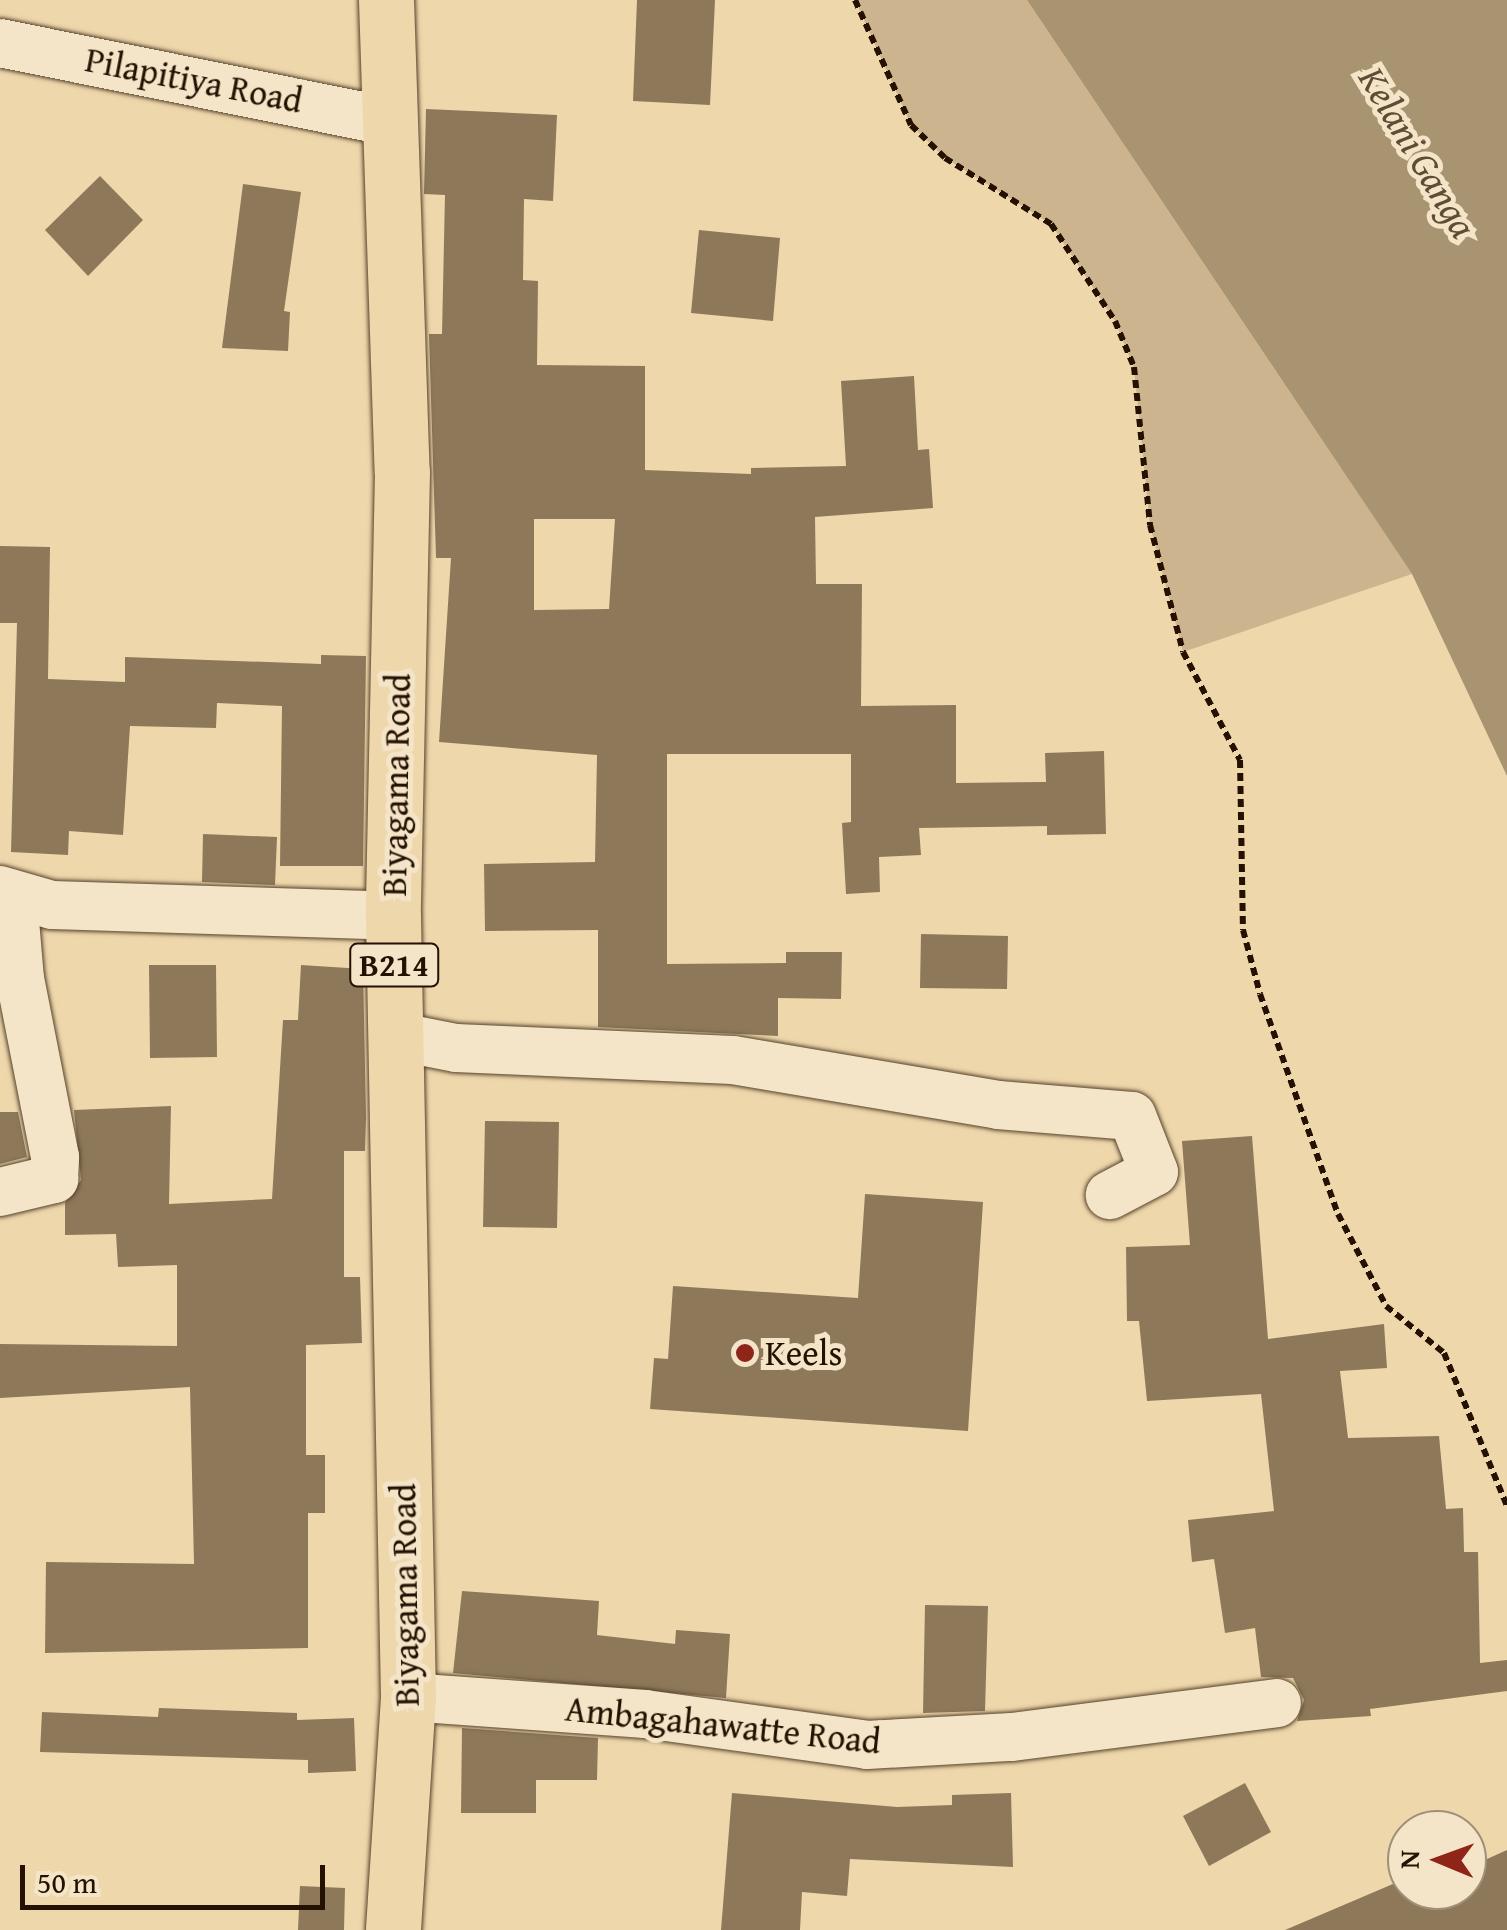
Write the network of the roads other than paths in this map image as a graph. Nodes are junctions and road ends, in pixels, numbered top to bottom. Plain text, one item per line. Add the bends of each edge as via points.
1 (386, 0) edge
2 (0, 42) edge
3 (388, 122) junction
4 (7, 894) edge
5 (393, 916) junction
6 (396, 1036) junction
7 (0, 1192) edge
8 (1110, 1196) dead end
9 (408, 1697) junction
10 (1277, 1703) dead end
11 (393, 1930) edge

1 - 3 main road, Biyagama Road / B214
2 - 3 street, Pilapitiya Road
3 - 5 main road, Biyagama Road / B214 via 402,472
4 - 5 street
4 - 7 street via 56,1157 54,1179
5 - 6 main road, Biyagama Road / B214
6 - 8 street via 456,1048 733,1060 823,1070 998,1105 1132,1116 1154,1172
6 - 9 main road, Biyagama Road / B214
9 - 10 street, Ambagahawatte Road via 645,1714 867,1745 1012,1737
9 - 11 main road, Biyagama Road / B214

